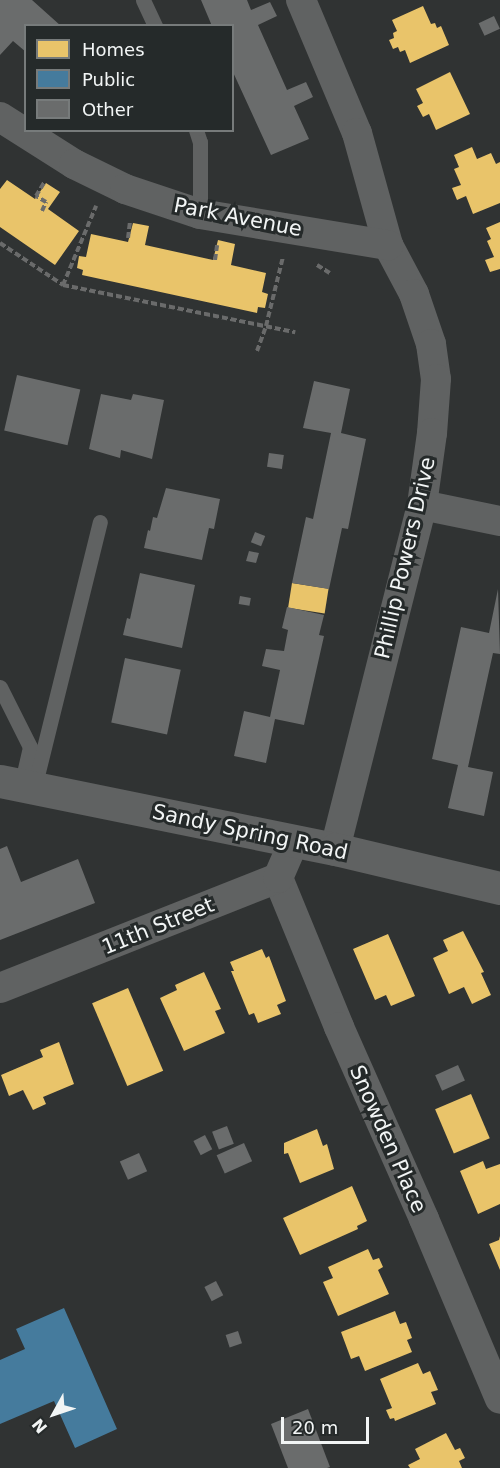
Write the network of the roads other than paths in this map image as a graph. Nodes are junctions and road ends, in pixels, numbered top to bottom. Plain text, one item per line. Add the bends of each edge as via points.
1 (143, 0) edge
2 (301, 0) edge
3 (154, 24) edge
4 (0, 117) edge
5 (197, 132) edge
6 (200, 214) junction
7 (388, 245) junction
8 (422, 505) junction
9 (500, 521) edge
10 (100, 522) dead end
11 (0, 687) edge
12 (18, 785) edge
13 (294, 841) junction
14 (335, 849) junction
15 (278, 878) junction
16 (500, 888) edge
17 (0, 988) edge
18 (500, 1399) edge

1 - 3 lane
2 - 7 street, Phillip Powers Drive via 357,133
4 - 6 street, Park Avenue via 74,164 125,189
5 - 6 lane
6 - 7 street, Park Avenue
7 - 8 street, Phillip Powers Drive via 414,294 431,344 436,379
8 - 9 street
8 - 14 street, Phillip Powers Drive
10 - 12 lane
11 - 12 lane via 30,747
12 - 13 street, Sandy Spring Road
13 - 14 street, Sandy Spring Road
13 - 15 street
14 - 16 street, Sandy Spring Road
15 - 17 street, 11th Street
15 - 18 street, Snowden Place

